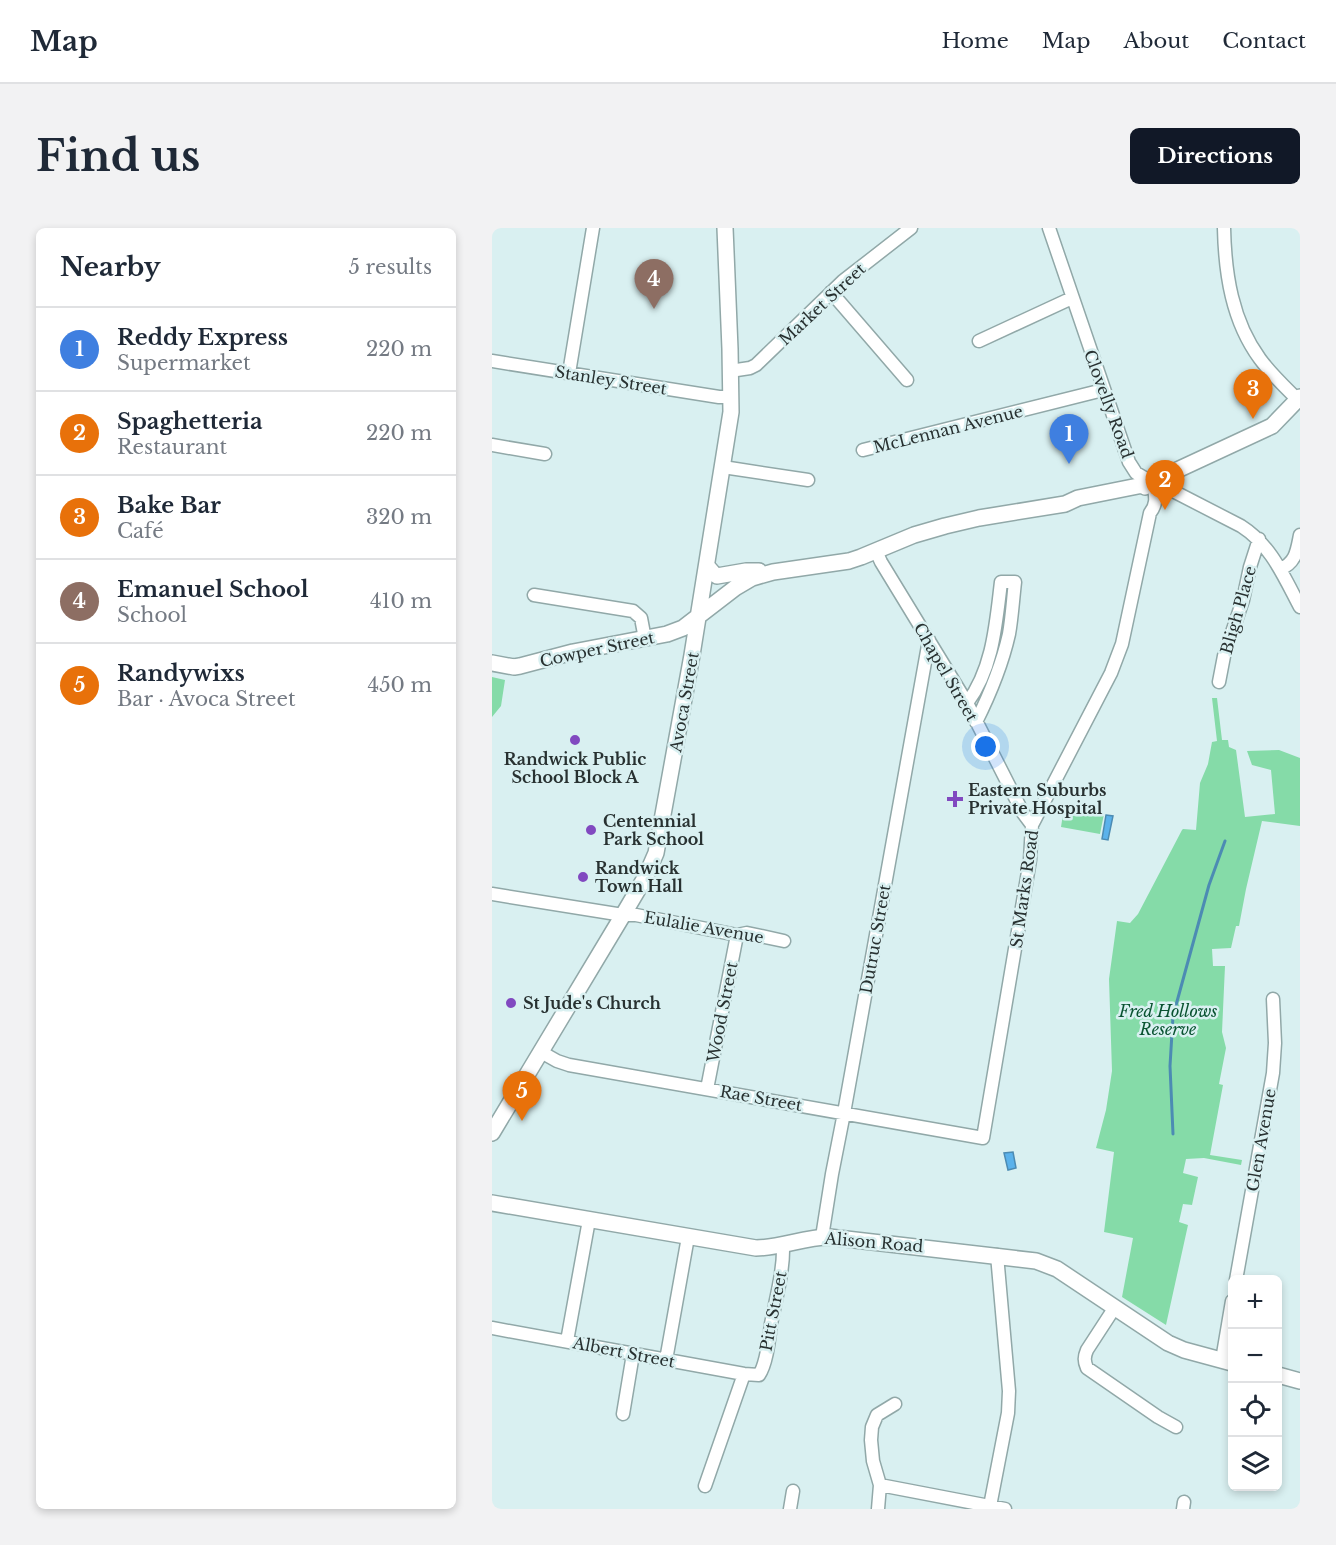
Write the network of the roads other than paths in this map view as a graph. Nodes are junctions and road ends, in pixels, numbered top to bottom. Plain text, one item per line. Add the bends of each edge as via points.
1 (594, 228) edge
2 (725, 228) edge
3 (912, 228) edge
4 (1049, 228) edge
5 (1224, 228) edge
6 (831, 292) junction
7 (1072, 298) junction
8 (979, 341) dead end
9 (492, 362) edge
10 (730, 371) junction
11 (569, 373) junction
12 (907, 380) dead end
13 (1103, 390) junction
14 (731, 397) junction
15 (1299, 399) edge
16 (492, 445) edge
17 (863, 450) dead end
18 (545, 454) dead end
19 (723, 466) junction
20 (808, 480) dead end
21 (1153, 483) junction
22 (1300, 535) edge
23 (1259, 539) junction
24 (876, 551) junction
25 (707, 566) junction
26 (1280, 569) junction
27 (781, 571) junction
28 (534, 595) dead end
29 (1300, 607) edge
30 (699, 616) junction
31 (667, 633) junction
32 (645, 639) junction
33 (929, 640) junction
34 (692, 655) junction
35 (492, 663) edge
36 (1219, 682) dead end
37 (967, 703) junction
38 (976, 722) junction
39 (1032, 825) junction
40 (492, 894) edge
41 (623, 915) junction
42 (737, 935) junction
43 (784, 940) dead end
44 (1273, 999) dead end
45 (541, 1052) junction
46 (706, 1089) junction
47 (844, 1113) junction
48 (492, 1133) edge
49 (983, 1138) joint
50 (492, 1203) edge
51 (589, 1220) junction
52 (688, 1237) junction
53 (822, 1237) junction
54 (783, 1244) junction
55 (997, 1255) junction
56 (1237, 1275) edge
57 (1114, 1307) junction
58 (492, 1328) edge
59 (1230, 1329) edge
60 (567, 1341) junction
61 (633, 1354) junction
62 (666, 1360) junction
63 (1227, 1361) edge
64 (744, 1374) junction
65 (757, 1376) joint
66 (1282, 1376) edge
67 (1300, 1381) edge
68 (895, 1404) dead end
69 (623, 1414) dead end
70 (1176, 1427) dead end
71 (880, 1485) junction
72 (705, 1486) dead end
73 (793, 1491) dead end
74 (990, 1506) junction
75 (790, 1509) edge
76 (878, 1509) edge
77 (1005, 1509) edge

1 - 11 street
2 - 10 main road, Avoca Street
3 - 6 street, Market Street
4 - 7 street, Clovelly Road
5 - 15 street via 1230,293 1240,323 1260,359
6 - 10 street, Market Street via 756,365
6 - 12 street
7 - 8 street
7 - 13 street, Clovelly Road
9 - 11 street, Stanley Street
10 - 14 main road, Avoca Street
11 - 14 street, Stanley Street
13 - 17 street, McLennan Avenue
13 - 21 street, Clovelly Road via 1129,462 1136,473
14 - 19 main road, Avoca Street
15 - 21 main road via 1272,426
16 - 18 street
19 - 20 street
19 - 25 main road, Avoca Street
21 - 23 street, Clovelly Road via 1241,526
21 - 24 main road via 945,526
21 - 39 street, St Marks Road via 1156,500 1149,513 1122,644 1111,673
22 - 26 street via 1294,558
23 - 26 street, Clovelly Road
23 - 36 street, Bligh Place
24 - 27 main road via 849,561
24 - 33 street, Chapel Street
25 - 27 main road via 717,576
25 - 30 main road, Avoca Street
26 - 29 street, Clovelly Road
27 - 30 main road, Cowper Street via 746,581
28 - 32 street via 633,611 641,618
30 - 31 main road, Cowper Street via 683,628
30 - 34 main road, Avoca Street
31 - 32 main road, Cowper Street
31 - 34 main road
32 - 35 main road, Cowper Street via 514,667
33 - 37 street, Chapel Street
33 - 47 street, Dutruc Street
34 - 41 main road, Avoca Street via 656,853
37 - 38 street, Chapel Street
37 - 38 street via 986,666 1001,582 1015,582 1005,650
38 - 39 street, Chapel Street
39 - 49 street, St Marks Road via 1029,870
40 - 41 street, Eulalie Avenue
41 - 42 street, Eulalie Avenue
41 - 45 main road, Avoca Street
42 - 43 street, Eulalie Avenue via 747,933
42 - 46 street, Wood Street
44 - 56 street, Glen Avenue via 1274,1073
45 - 46 street, Rae Street via 569,1065
45 - 48 main road, Avoca Street
46 - 47 street, Rae Street
47 - 49 street, Rae Street
47 - 53 street, Dutruc Street
50 - 51 main road, Alison Road
51 - 52 main road, Alison Road
51 - 60 street
52 - 54 main road, Alison Road via 756,1248
52 - 62 street
53 - 54 main road, Alison Road
53 - 55 main road, Alison Road
54 - 65 street, Pitt Street via 766,1352
55 - 57 main road, Alison Road via 1047,1264
55 - 74 street via 1009,1391
57 - 63 main road, Alison Road via 1167,1343
57 - 70 street via 1086,1350 1086,1368
58 - 60 street, Albert Street
59 - 63 street
60 - 61 street, Albert Street
61 - 62 street, Albert Street
61 - 69 street
62 - 64 street, Albert Street
64 - 65 street, Albert Street
64 - 72 street
66 - 67 main road
68 - 71 street via 877,1415 872,1427 873,1461
71 - 74 street
71 - 76 street
73 - 75 street
74 - 77 street

